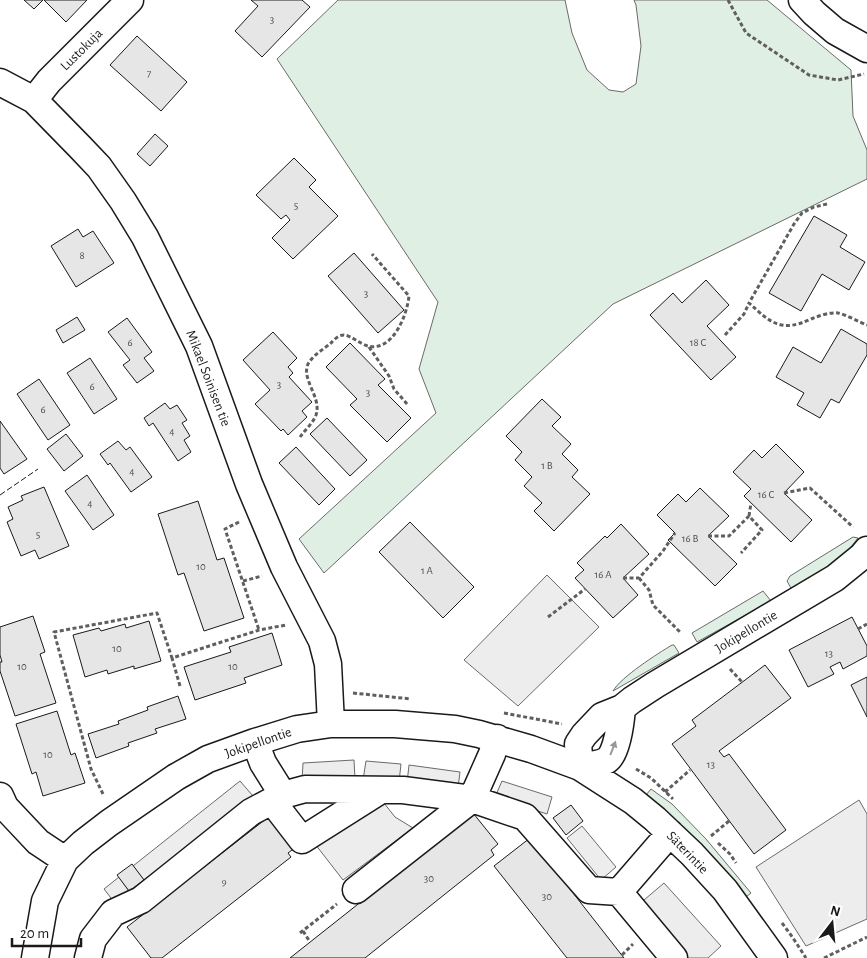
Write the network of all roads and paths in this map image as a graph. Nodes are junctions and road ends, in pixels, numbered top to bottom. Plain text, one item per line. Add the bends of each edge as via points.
1 (130, 0) edge
2 (728, 0) edge
3 (802, 0) edge
4 (867, 54) edge
5 (0, 82) edge
6 (34, 100) junction
7 (827, 204) dead end
8 (372, 254) dead end
9 (749, 303) junction
10 (867, 325) edge
11 (725, 334) dead end
12 (369, 346) junction
13 (408, 405) dead end
14 (300, 437) dead end
15 (784, 493) dead end
16 (751, 503) dead end
17 (749, 516) junction
18 (241, 521) dead end
19 (852, 527) dead end
20 (675, 533) dead end
21 (708, 536) dead end
22 (867, 550) edge
23 (741, 553) dead end
24 (265, 575) dead end
25 (623, 578) dead end
26 (639, 578) junction
27 (242, 581) junction
28 (585, 589) dead end
29 (548, 617) dead end
30 (867, 624) edge
31 (290, 625) dead end
32 (259, 630) junction
33 (858, 630) dead end
34 (680, 632) dead end
35 (172, 658) junction
36 (726, 665) dead end
37 (742, 682) dead end
38 (180, 686) dead end
39 (331, 724) junction
40 (498, 738) junction
41 (255, 742) junction
42 (580, 767) junction
43 (690, 770) dead end
44 (381, 790) junction
45 (665, 792) dead end
46 (103, 794) dead end
47 (0, 796) edge
48 (278, 798) junction
49 (472, 799) junction
50 (729, 821) dead end
51 (670, 833) junction
52 (711, 836) dead end
53 (65, 860) junction
54 (356, 890) joint
55 (619, 892) junction
56 (867, 937) edge
57 (310, 942) dead end
58 (633, 944) dead end
59 (622, 955) dead end
60 (35, 958) edge
61 (88, 958) edge
62 (674, 958) edge
63 (774, 958) edge
64 (824, 958) edge

1 - 6 street, Lustokuja
2 - 4 path via 746,33 809,76 838,80
3 - 4 street
5 - 6 street, Mikael Soinisen tie
6 - 39 street, Mikael Soinisen tie via 80,146 123,201 145,237 195,338 263,518 322,641 328,664
7 - 9 path via 802,213
8 - 12 path via 409,296 404,316 390,340 381,346
9 - 10 path via 767,319 784,326 838,313
9 - 11 path via 744,314
12 - 13 path via 394,389
12 - 14 path via 344,335 338,336 308,364 307,373 318,407 316,416
15 - 19 path via 810,488
16 - 17 path
17 - 21 path via 729,536
17 - 23 path via 762,530
18 - 27 path via 225,529
20 - 26 path
22 - 42 street, Jokipellontie via 835,578 632,700 622,708 612,754 607,760
24 - 27 path
25 - 26 path
26 - 34 path via 649,590 653,605
27 - 32 path
28 - 29 path
30 - 33 path
31 - 32 path
32 - 35 path
35 - 38 path
35 - 46 path via 157,613 54,632 91,769
36 - 37 path
39 - 40 street, Jokipellontie via 426,726
39 - 41 street, Jokipellontie via 297,729
40 - 42 street, Jokipellontie
40 - 49 street
41 - 48 street
41 - 53 street, Jokipellontie via 208,759 176,777 109,823
42 - 51 street, Säterintie via 633,801
43 - 45 path
44 - 48 street via 305,789
44 - 48 street via 302,840
44 - 49 street
47 - 53 street via 5,806 38,842
48 - 61 street via 251,812 141,900 112,913 93,939
49 - 54 street
49 - 55 street via 525,817 588,890
50 - 52 path
51 - 55 street
51 - 63 street, Säterintie via 725,890
53 - 60 street, Jokipellontie via 46,901
54 - 57 path via 301,932
55 - 62 street
56 - 64 path
58 - 59 path

